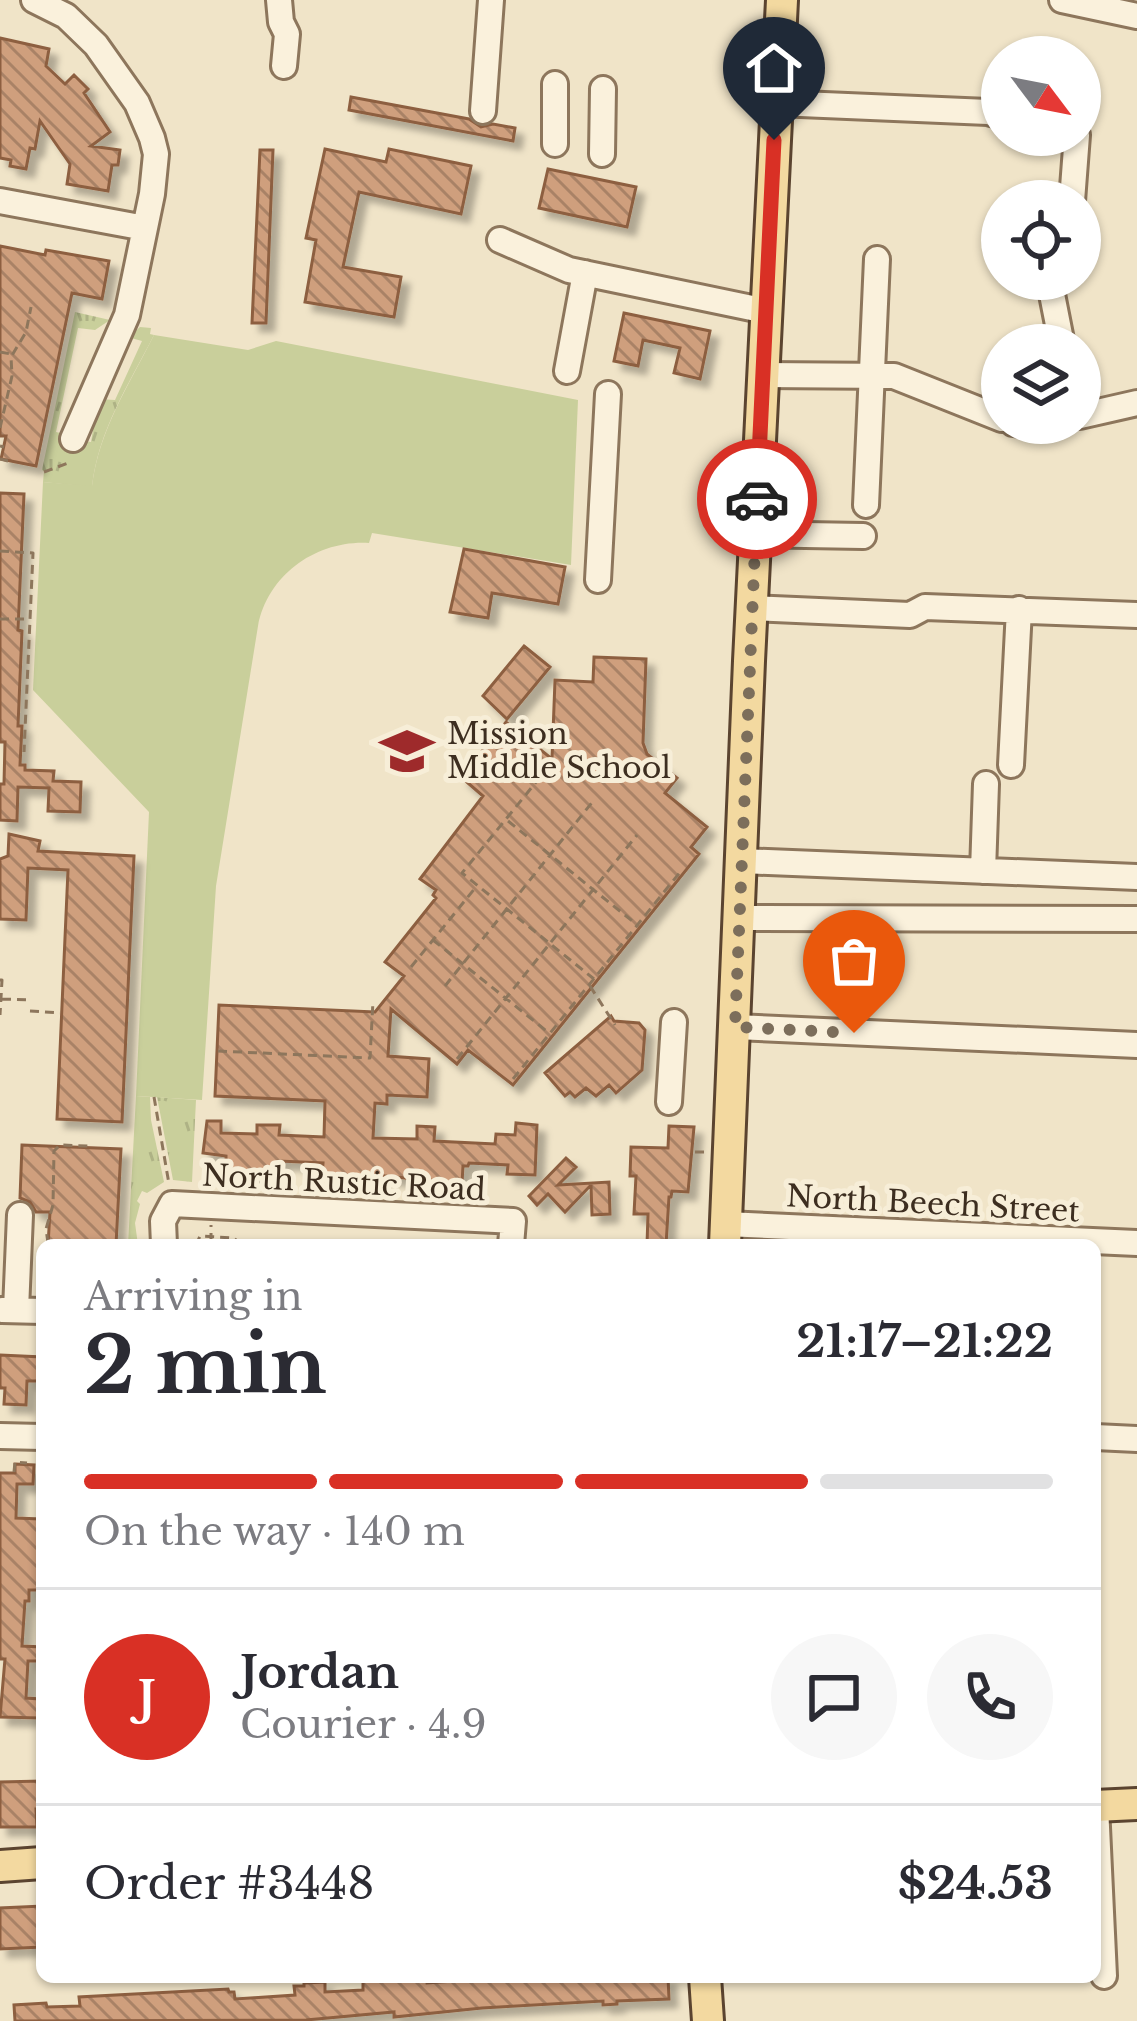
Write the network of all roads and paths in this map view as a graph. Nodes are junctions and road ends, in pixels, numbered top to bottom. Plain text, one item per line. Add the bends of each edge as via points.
1 (34, 0) edge
2 (279, 0) edge
3 (491, 0) edge
4 (782, 0) edge
5 (1062, 0) edge
6 (1137, 16) edge
7 (284, 66) dead end
8 (555, 84) dead end
9 (603, 89) dead end
10 (776, 103) junction
11 (483, 111) dead end
12 (981, 112) edge
13 (555, 144) dead end
14 (602, 154) dead end
15 (0, 201) edge
16 (146, 228) junction
17 (500, 240) dead end
18 (877, 259) dead end
19 (585, 273) junction
20 (31, 307) dead end
21 (766, 310) junction
22 (3, 343) edge
23 (1, 352) edge
24 (12, 357) junction
25 (21, 362) dead end
26 (567, 371) dead end
27 (763, 375) junction
28 (1, 378) edge
29 (872, 378) junction
30 (11, 379) junction
31 (608, 394) dead end
32 (3, 396) edge
33 (1137, 403) edge
34 (981, 410) edge
35 (1101, 411) edge
36 (2, 426) edge
37 (73, 439) joint
38 (0, 459) edge
39 (8, 461) dead end
40 (44, 472) dead end
41 (866, 505) dead end
42 (755, 534) junction
43 (862, 536) dead end
44 (0, 551) edge
45 (598, 580) dead end
46 (752, 608) junction
47 (1019, 609) junction
48 (1137, 615) edge
49 (0, 619) edge
50 (30, 620) junction
51 (24, 752) dead end
52 (550, 765) dead end
53 (1011, 765) dead end
54 (986, 784) dead end
55 (594, 800) dead end
56 (506, 819) junction
57 (637, 835) dead end
58 (550, 855) junction
59 (742, 861) junction
60 (681, 871) dead end
61 (983, 871) junction
62 (1137, 877) edge
63 (477, 886) junction
64 (593, 889) junction
65 (506, 909) junction
66 (740, 918) junction
67 (1137, 920) edge
68 (638, 925) junction
69 (433, 940) junction
70 (550, 944) junction
71 (463, 964) junction
72 (412, 968) dead end
73 (594, 979) junction
74 (0, 980) edge
75 (589, 985) junction
76 (445, 986) dead end
77 (506, 998) junction
78 (0, 1000) edge
79 (30, 1000) dead end
80 (373, 1001) dead end
81 (30, 1011) dead end
82 (60, 1013) dead end
83 (0, 1016) edge
84 (674, 1022) dead end
85 (615, 1025) dead end
86 (735, 1027) junction
87 (550, 1034) junction
88 (1137, 1045) edge
89 (218, 1051) dead end
90 (457, 1059) dead end
91 (513, 1079) dead end
92 (154, 1097) dead end
93 (669, 1102) dead end
94 (89, 1146) dead end
95 (694, 1152) dead end
96 (708, 1153) dead end
97 (172, 1204) junction
98 (20, 1215) dead end
99 (211, 1229) dead end
100 (512, 1233) edge
101 (725, 1234) edge
102 (47, 1239) edge
103 (164, 1239) edge
104 (199, 1239) edge
105 (211, 1239) junction
106 (235, 1239) edge
107 (931, 1239) edge
108 (1101, 1243) edge
109 (1137, 1244) edge
110 (8, 1310) edge
111 (0, 1436) edge
112 (36, 1437) edge
113 (1101, 1437) edge
114 (1137, 1439) edge
115 (27, 1463) dead end
116 (14, 1472) dead end
117 (1137, 1804) edge
118 (1101, 1806) edge
119 (36, 1863) edge
120 (0, 1866) edge
121 (1101, 1919) edge
122 (1104, 1976) dead end
123 (705, 1983) edge
124 (708, 2021) edge

1 - 16 street via 77,25 137,103 156,154
2 - 7 street
3 - 11 street
4 - 10 main road
5 - 6 street
8 - 13 street
9 - 14 street
10 - 12 street
10 - 21 main road
15 - 16 street
16 - 37 street via 128,315
17 - 19 street
18 - 29 street
19 - 21 street
19 - 26 street
20 - 24 path
21 - 27 main road
22 - 23 path
23 - 24 path
24 - 25 path
24 - 30 path
27 - 29 street
27 - 42 main road
28 - 30 path
29 - 34 street via 894,376
29 - 41 street
30 - 32 path
31 - 45 street
32 - 36 path via 9,404
33 - 35 street
37 - 40 path via 68,464
38 - 39 path
42 - 43 street
42 - 46 main road
44 - 50 path via 33,553
46 - 47 street via 910,615 925,607
46 - 59 main road
47 - 48 street
47 - 53 street
49 - 50 path
50 - 51 path
52 - 56 path
54 - 61 street
55 - 58 path
56 - 58 path
56 - 63 path via 461,873
57 - 64 path
58 - 64 path
58 - 65 path
59 - 61 street
59 - 66 main road
60 - 68 path
61 - 62 street
63 - 65 path
63 - 69 path
64 - 68 path
64 - 70 path
65 - 70 path
65 - 71 path
66 - 67 street
66 - 86 main road
68 - 73 path
69 - 71 path
69 - 72 path
70 - 73 path
70 - 77 path
71 - 76 path
71 - 77 path
73 - 75 path
74 - 78 path
75 - 85 path
75 - 87 path
77 - 87 path
77 - 90 path
78 - 79 path
78 - 83 path
80 - 89 path via 370,1058
81 - 82 path
84 - 93 street
86 - 88 street
86 - 101 main road
87 - 91 path
92 - 97 path
94 - 102 path via 56,1147
95 - 96 path
97 - 100 street, North Rustic Road
97 - 103 street
98 - 110 street
99 - 105 path
101 - 107 street, North Beech Street
104 - 105 path
105 - 106 path
108 - 109 street, North Beech Street
111 - 112 street
113 - 114 street
115 - 116 path via 15,1462
117 - 118 main road
119 - 120 main road
121 - 122 street
123 - 124 main road

